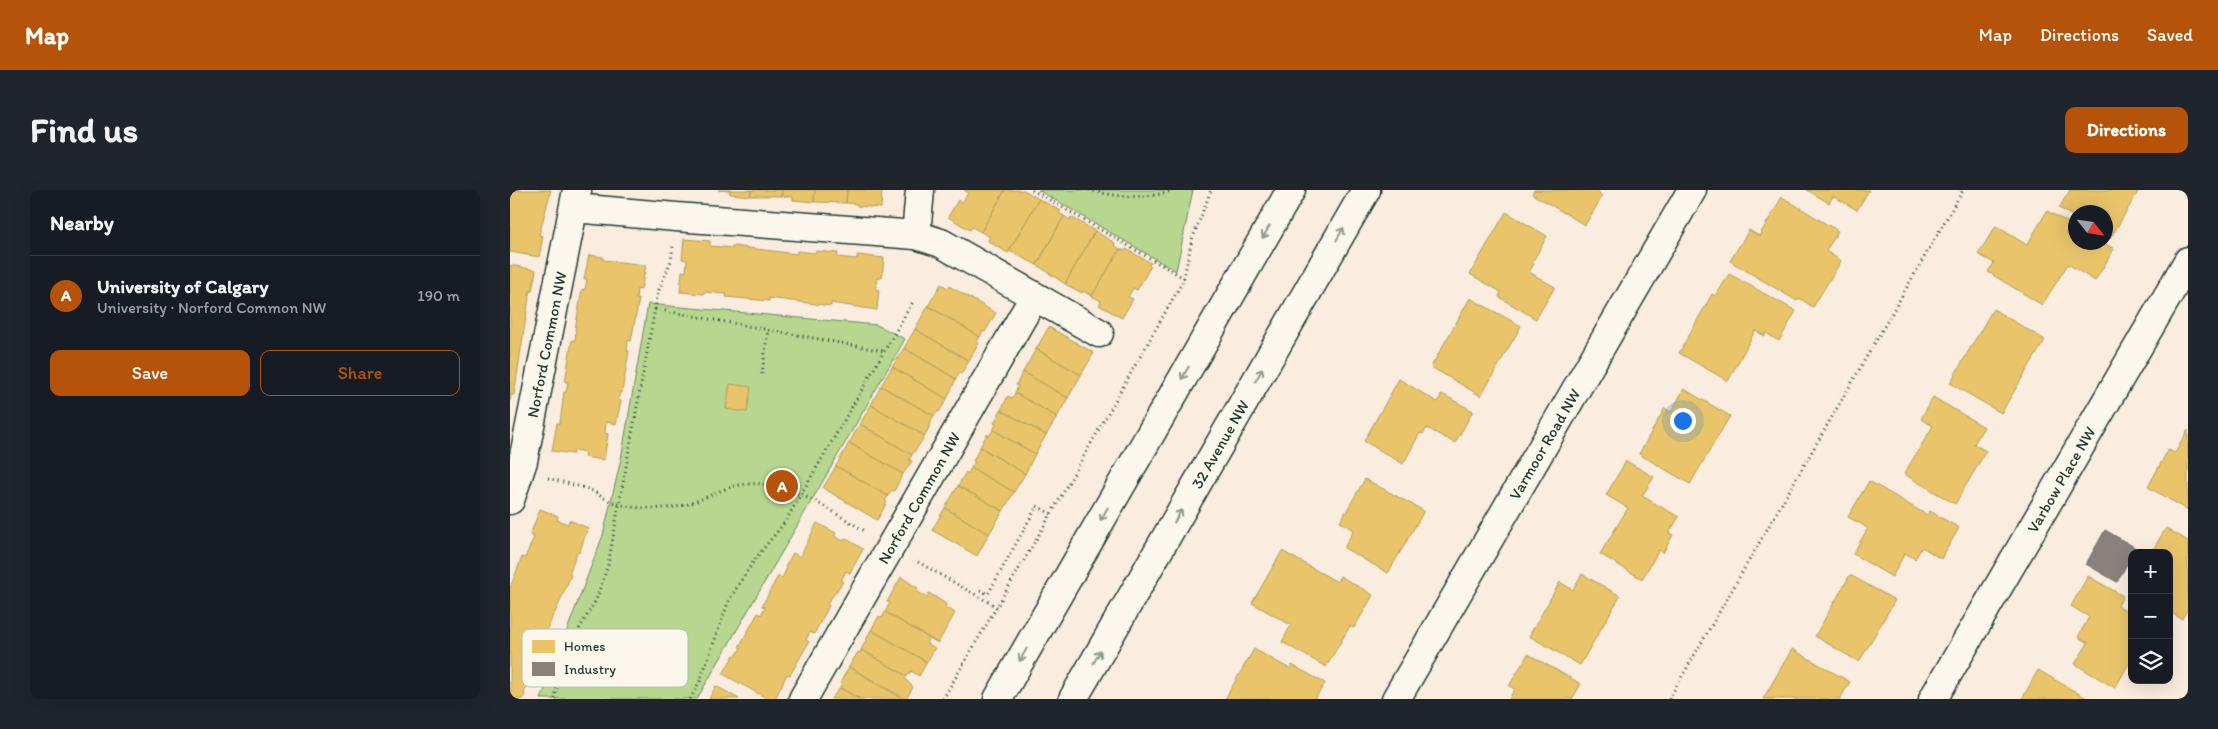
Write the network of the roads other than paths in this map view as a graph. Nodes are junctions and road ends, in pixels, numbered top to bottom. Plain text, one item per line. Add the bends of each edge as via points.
1 (920, 190) edge
2 (1291, 190) edge
3 (1366, 190) edge
4 (1692, 190) edge
5 (576, 199) edge
6 (916, 235) junction
7 (2188, 261) edge
8 (1034, 297) junction
9 (1099, 333) dead end
10 (520, 484) edge
11 (803, 699) edge
12 (998, 699) edge
13 (1073, 699) edge
14 (1396, 699) edge
15 (1933, 699) edge

1 - 6 street
2 -> 12 street
13 -> 3 street, 32 Avenue NW
4 - 14 street, Varmoor Road NW
5 - 6 street, Norford Common NW via 676,217
5 - 10 street, Norford Common NW
6 - 8 street, Norford Common NW via 941,243
7 - 15 street, Varbow Place NW
8 - 9 street, Norford Common NW
8 - 11 street, Norford Common NW

